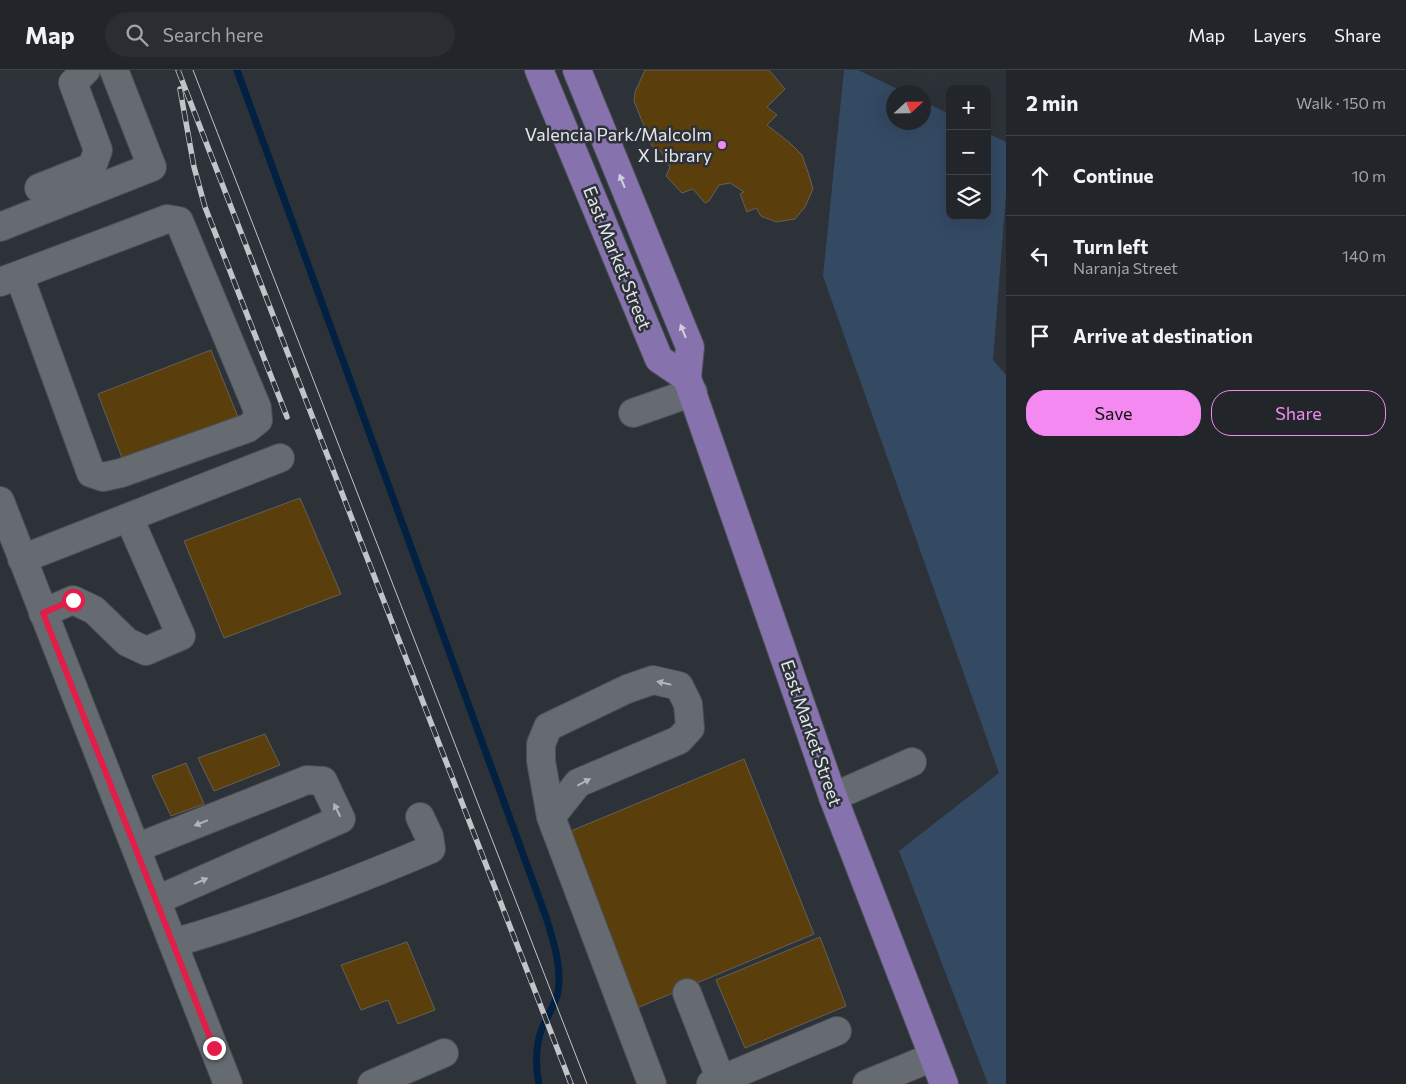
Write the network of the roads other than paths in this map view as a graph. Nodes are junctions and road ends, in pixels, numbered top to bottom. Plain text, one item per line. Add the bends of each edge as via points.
1 (86, 70) edge
2 (114, 70) edge
3 (539, 70) edge
4 (577, 70) edge
5 (39, 188) dead end
6 (0, 227) edge
7 (9, 278) edge
8 (690, 385) junction
9 (632, 413) dead end
10 (280, 458) dead end
11 (0, 501) edge
12 (129, 518) junction
13 (22, 559) junction
14 (43, 613) junction
15 (912, 762) dead end
16 (832, 797) junction
17 (551, 816) junction
18 (420, 817) dead end
19 (136, 848) junction
20 (157, 900) junction
21 (174, 943) junction
22 (687, 993) dead end
23 (837, 1031) dead end
24 (444, 1053) dead end
25 (933, 1057) junction
26 (716, 1082) edge
27 (228, 1084) edge
28 (372, 1084) edge
29 (652, 1084) edge
30 (867, 1084) edge
31 (944, 1084) edge

1 - 5 street via 73,83 98,150 92,168
2 - 6 street via 152,167
3 - 8 main road, East Market Street via 659,359
8 -> 4 main road, East Market Street via 690,347
7 - 7 street via 167,219 179,221 257,408 258,420 248,428 121,473 103,477 91,473
8 - 9 street
8 - 16 main road, East Market Street
10 - 12 street
11 - 13 street
12 - 13 street
12 - 14 street via 181,636 146,651 127,642 94,610 73,600
13 - 14 street
14 - 19 street
15 - 16 street
16 - 25 main road, East Market Street
17 -> 17 street via 578,783 680,740 690,728 688,704 679,686 653,680 548,727 541,744 541,761
17 - 29 street
18 - 21 street via 431,849 335,889
19 - 20 street
20 -> 19 street via 341,819 323,781 307,780
20 - 21 street
21 - 27 street
22 - 26 street
23 - 26 street
24 - 28 street
25 - 30 street
25 - 31 main road, East Market Street

